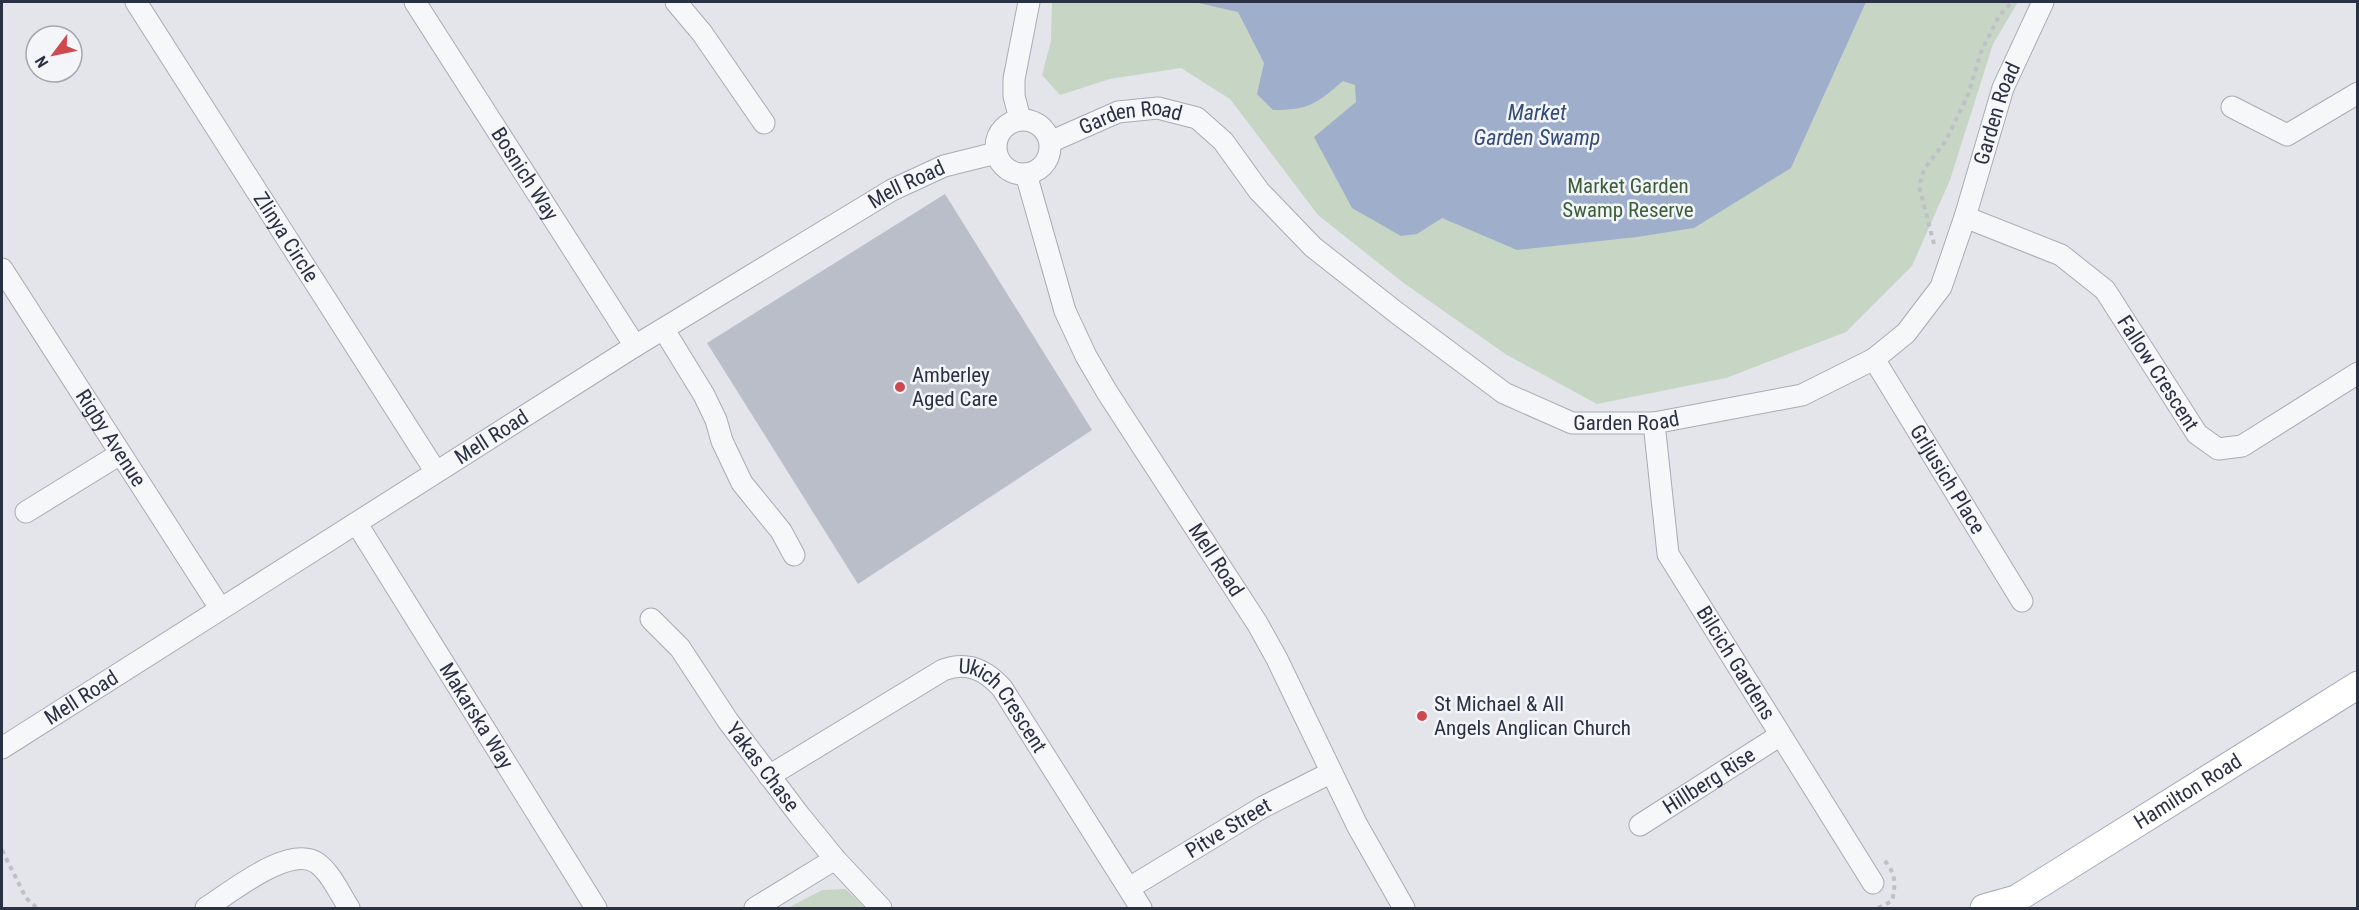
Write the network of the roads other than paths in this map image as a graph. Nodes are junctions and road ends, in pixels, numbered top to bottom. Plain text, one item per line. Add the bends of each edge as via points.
1 (136, 2) edge
2 (415, 2) edge
3 (676, 2) edge
4 (1029, 2) edge
5 (2043, 2) edge
6 (2358, 93) edge
7 (2232, 107) dead end
8 (1020, 119) junction
9 (764, 123) dead end
10 (1050, 142) junction
11 (996, 153) junction
12 (1026, 174) junction
13 (1965, 217) junction
14 (2, 269) edge
15 (664, 330) junction
16 (635, 346) junction
17 (1874, 359) junction
18 (2358, 373) edge
19 (1654, 423) junction
20 (120, 454) junction
21 (436, 472) junction
22 (26, 512) dead end
23 (357, 524) junction
24 (794, 555) dead end
25 (2022, 601) dead end
26 (220, 608) junction
27 (651, 619) dead end
28 (2358, 685) edge
29 (1779, 735) junction
30 (2, 748) edge
31 (1330, 773) junction
32 (769, 776) junction
33 (1640, 825) dead end
34 (835, 859) junction
35 (1873, 883) dead end
36 (1129, 888) junction
37 (2012, 904) edge
38 (206, 909) edge
39 (349, 909) edge
40 (596, 909) edge
41 (755, 909) edge
42 (881, 909) edge
43 (1141, 909) edge
44 (1404, 909) edge
45 (1984, 909) edge

1 - 21 street, Zlinya Circle
2 - 16 street, Bosnich Way
3 - 9 street
4 - 8 street via 1014,79
5 - 13 street, Garden Road via 2003,88
6 - 7 street via 2288,135
8 - 10 street via 1036,122
8 - 11 street via 1003,127
10 - 12 street via 1048,160 1035,172
10 - 19 street, Garden Road via 1118,112 1158,108 1197,118 1223,141 1259,190 1313,247 1504,393 1572,423
11 - 12 street via 1004,167
11 - 15 street, Mell Road via 944,166 892,190
12 - 31 street, Mell Road via 1065,311 1086,356 1257,623
13 - 17 street, Garden Road via 1941,287 1906,333
13 - 18 street, Fallow Crescent via 2061,255 2105,290 2197,434 2218,448 2242,446
14 - 20 street, Rigby Avenue
15 - 16 street, Mell Road
15 - 24 street via 704,395 742,483 781,531
16 - 21 street, Mell Road
17 - 19 street, Garden Road via 1802,395
17 - 25 street, Grljusich Place
19 - 29 street, Bilcich Gardens via 1668,554
20 - 22 street
20 - 26 street, Rigby Avenue
21 - 23 street, Mell Road
23 - 26 street, Mell Road
23 - 40 street, Makarska Way
26 - 30 street, Mell Road
27 - 32 street, Yakas Chase via 680,648
28 - 37 main road, Hamilton Road
29 - 33 street, Hillberg Rise
29 - 35 street, Bilcich Gardens
31 - 36 street, Pitve Street via 1263,807
31 - 44 street, Mell Road
32 - 34 street, Yakas Chase
32 - 36 street, Ukich Crescent via 943,670 954,666 979,668 1002,688
34 - 41 street
34 - 42 street, Yakas Chase
36 - 43 street, Ukich Crescent
37 - 45 main road, Hamilton Road
38 - 39 street via 280,862 305,858 324,869

